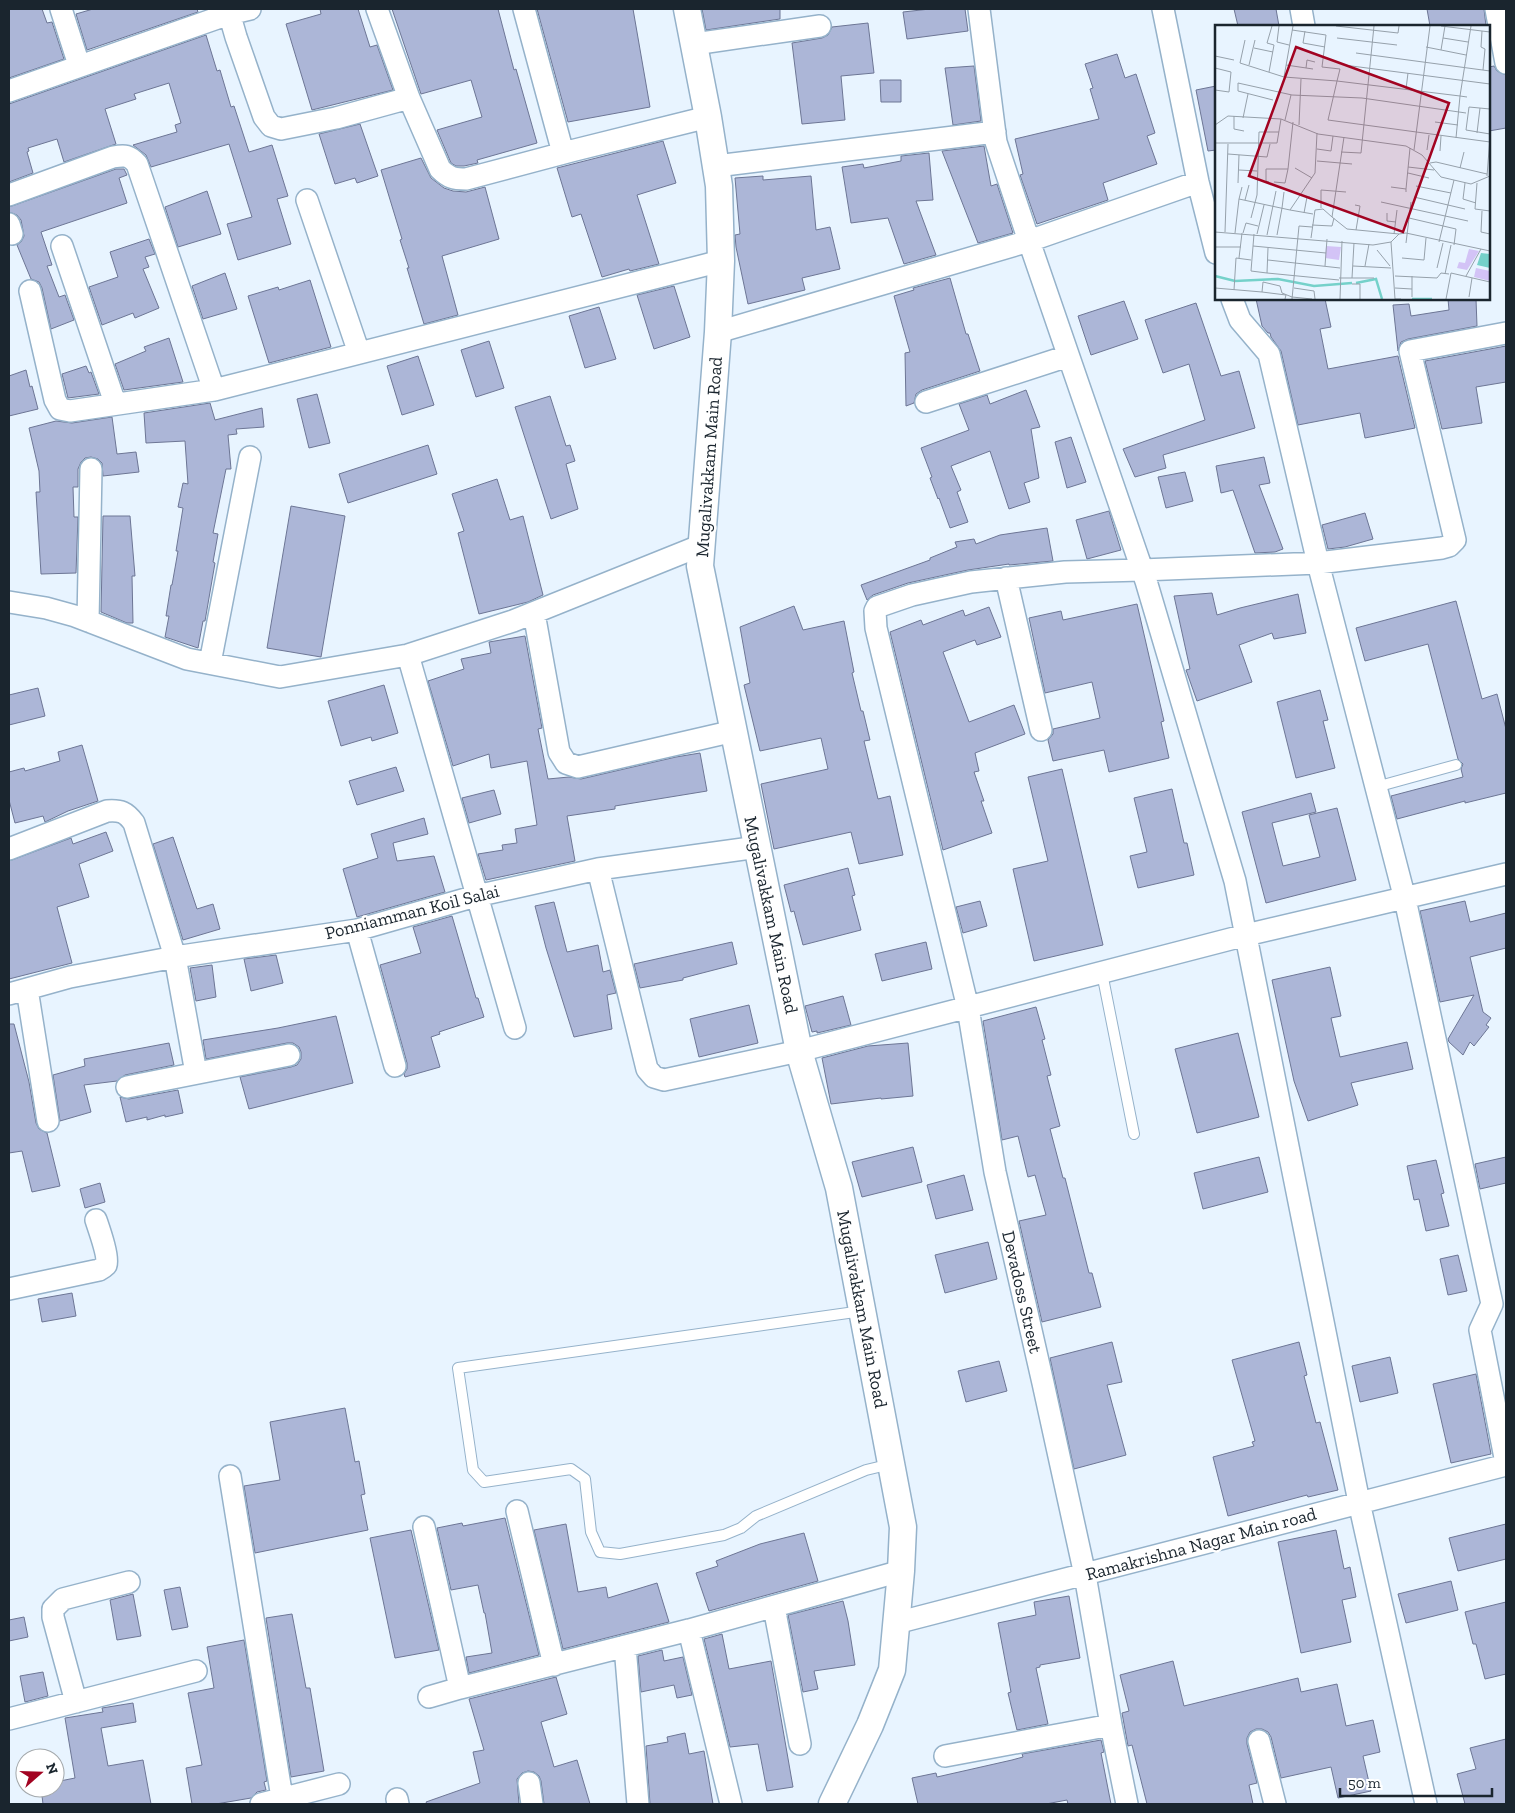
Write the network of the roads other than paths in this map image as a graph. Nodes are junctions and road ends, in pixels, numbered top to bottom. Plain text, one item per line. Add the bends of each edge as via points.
1 (61, 9) edge
2 (250, 9) edge
3 (377, 9) edge
4 (524, 9) edge
5 (687, 9) edge
6 (979, 9) edge
7 (1163, 9) edge
8 (1301, 9) edge
9 (1496, 9) edge
10 (228, 11) edge
11 (1304, 25) edge
12 (820, 26) dead end
13 (694, 44) junction
14 (1506, 63) edge
15 (79, 66) junction
16 (9, 91) edge
17 (409, 98) junction
18 (708, 117) junction
19 (995, 132) junction
20 (563, 153) junction
21 (716, 166) junction
22 (1198, 182) junction
23 (9, 195) edge
24 (307, 200) dead end
25 (1028, 241) junction
26 (62, 246) dead end
27 (1215, 249) edge
28 (721, 262) junction
29 (30, 291) dead end
30 (1232, 300) edge
31 (718, 332) junction
32 (1506, 333) edge
33 (359, 353) junction
34 (1068, 356) junction
35 (214, 390) junction
36 (926, 402) dead end
37 (115, 403) junction
38 (250, 457) dead end
39 (91, 470) dead end
40 (702, 545) junction
41 (1318, 563) junction
42 (1142, 570) junction
43 (1006, 578) junction
44 (9, 602) edge
45 (534, 613) junction
46 (88, 621) junction
47 (408, 655) junction
48 (210, 664) junction
49 (1041, 730) dead end
50 (734, 731) junction
51 (1456, 765) dead end
52 (1376, 787) junction
53 (758, 847) junction
54 (9, 849) edge
55 (598, 869) junction
56 (1506, 874) edge
57 (476, 896) junction
58 (1405, 899) junction
59 (357, 930) junction
60 (1246, 935) junction
61 (175, 957) junction
62 (1102, 973) junction
63 (18, 991) edge
64 (968, 1008) junction
65 (515, 1028) dead end
66 (799, 1051) junction
67 (289, 1055) dead end
68 (395, 1066) dead end
69 (196, 1073) junction
70 (127, 1087) dead end
71 (48, 1121) dead end
72 (1134, 1134) dead end
73 (96, 1220) dead end
74 (9, 1289) edge
75 (1499, 1303) edge
76 (862, 1311) junction
77 (892, 1463) junction
78 (1506, 1464) edge
79 (230, 1476) dead end
80 (1359, 1502) junction
81 (517, 1511) dead end
82 (424, 1527) dead end
83 (901, 1571) junction
84 (1085, 1575) junction
85 (129, 1582) dead end
86 (774, 1607) junction
87 (896, 1623) junction
88 (689, 1630) junction
89 (625, 1646) junction
90 (554, 1664) junction
91 (196, 1671) dead end
92 (460, 1688) junction
93 (429, 1697) dead end
94 (76, 1702) junction
95 (9, 1720) edge
96 (1111, 1725) junction
97 (1259, 1741) dead end
98 (800, 1744) dead end
99 (945, 1756) dead end
100 (529, 1783) dead end
101 (339, 1784) dead end
102 (283, 1802) edge
103 (261, 1804) edge
104 (532, 1804) edge
105 (638, 1804) edge
106 (731, 1804) edge
107 (832, 1804) edge
108 (1127, 1804) edge
109 (1275, 1804) edge
110 (1426, 1804) edge

1 - 15 street
2 - 10 street
3 - 17 street
4 - 20 street
5 - 13 street, Mugalivakkam Main Road
6 - 19 street
7 - 22 street
8 - 11 street
9 - 14 street
10 - 15 street
10 - 17 street via 264,117 271,126 281,129 336,118
12 - 13 street
13 - 18 street, Mugalivakkam Main Road
15 - 16 street
17 - 20 street via 440,169 448,177 466,179
18 - 20 street
18 - 21 street, Mugalivakkam Main Road
19 - 21 street
19 - 25 street
21 - 28 street, Mugalivakkam Main Road
22 - 25 street
22 - 27 street
23 - 35 street via 113,156 131,156 137,164
24 - 33 street
25 - 31 street
25 - 34 street
26 - 37 street
28 - 31 street, Mugalivakkam Main Road
28 - 33 street
29 - 37 street via 55,400 60,409 70,411
30 - 41 street via 1240,320 1269,354
31 - 40 street, Mugalivakkam Main Road
32 - 41 street via 1410,351 1455,540 1442,548
33 - 35 street
34 - 36 street
34 - 42 street
35 - 37 street
38 - 48 street
39 - 46 street
40 - 45 street
40 - 50 street, Mugalivakkam Main Road via 700,566
41 - 42 street
41 - 52 street
42 - 43 street via 1065,572
42 - 60 street via 1235,881
43 - 49 street
43 - 64 street, Devadoss Street via 971,582 912,596 875,610 876,628
44 - 46 street via 46,608
45 - 47 street
45 - 50 street via 559,752 566,763 578,766
46 - 48 street via 186,659
47 - 48 street via 280,677
47 - 57 street
50 - 53 street, Mugalivakkam Main Road
51 - 52 lane
52 - 58 street
53 - 55 street, Ponniamman Koil Salai
53 - 66 street, Mugalivakkam Main Road
54 - 61 street via 108,811 123,812 134,823
55 - 57 street, Ponniamman Koil Salai
55 - 66 street via 647,1069 654,1077 664,1080
56 - 58 street
57 - 59 street, Ponniamman Koil Salai
57 - 65 street
58 - 60 street
58 - 75 street
59 - 61 street, Ponniamman Koil Salai
59 - 68 street
60 - 62 street
60 - 80 street
61 - 63 street, Ponniamman Koil Salai via 70,977
61 - 69 street
62 - 64 street
62 - 72 lane
63 - 71 street
64 - 66 street
64 - 84 street, Devadoss Street via 994,1172
66 - 76 street, Mugalivakkam Main Road via 839,1188
67 - 69 street
69 - 70 street
73 - 74 street via 106,1257 104,1267
75 - 78 street via 1480,1330
76 - 77 street, Mugalivakkam Main Road
76 - 77 lane via 458,1368 473,1470 484,1482 571,1469 586,1479 591,1532 600,1552 620,1554 724,1535 741,1528 756,1516 866,1470
77 - 83 street, Mugalivakkam Main Road via 903,1527
78 - 80 street, Ramakrishna Nagar Main road
79 - 102 street
80 - 84 street, Ramakrishna Nagar Main road
80 - 110 street
81 - 90 street
82 - 92 street
83 - 86 street
83 - 87 street, Mugalivakkam Main Road
84 - 87 street, Ramakrishna Nagar Main road
84 - 96 street, Devadoss Street
85 - 94 street via 63,1600 53,1609
86 - 88 street
86 - 98 street
87 - 107 street, Mugalivakkam Main Road via 892,1670
88 - 89 street
88 - 106 street
89 - 90 street
89 - 105 street
90 - 92 street
91 - 94 street
92 - 93 street
94 - 95 street
96 - 99 street
96 - 108 street, Devadoss Street
97 - 109 street
100 - 104 street
101 - 102 street
102 - 103 street

